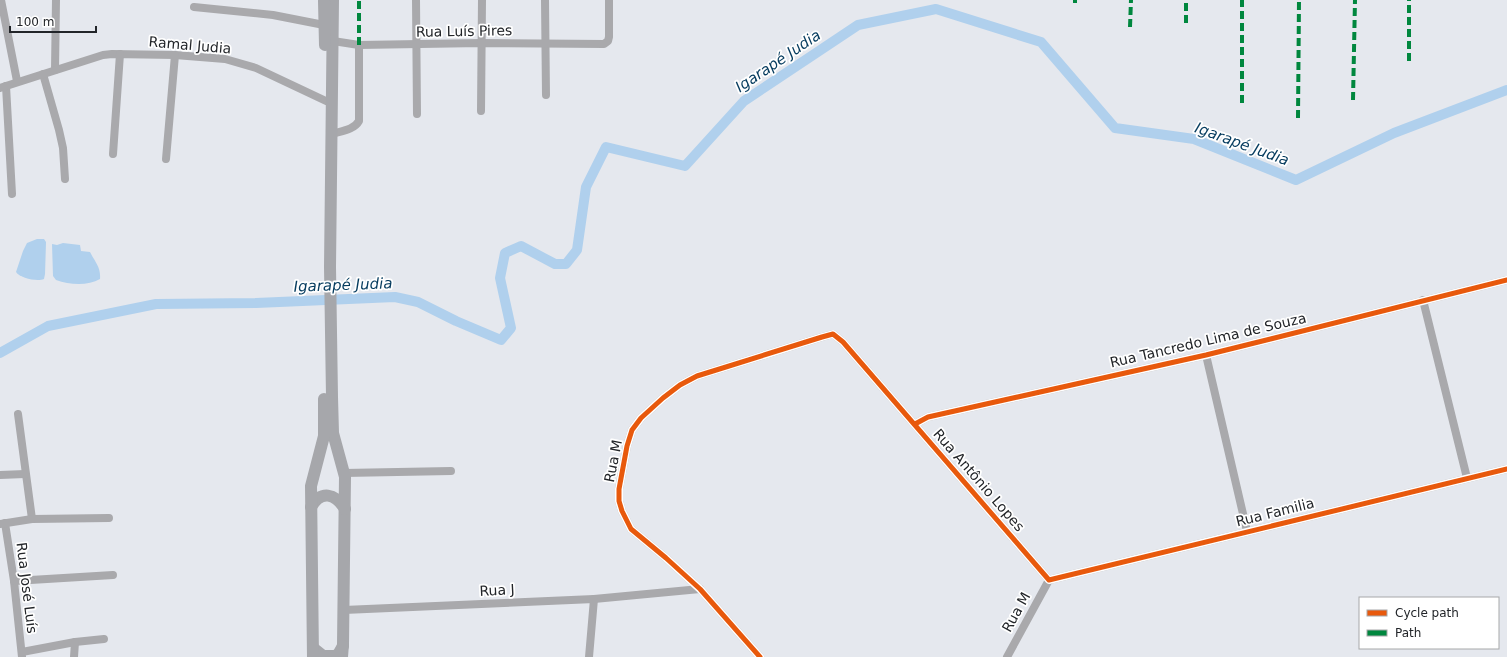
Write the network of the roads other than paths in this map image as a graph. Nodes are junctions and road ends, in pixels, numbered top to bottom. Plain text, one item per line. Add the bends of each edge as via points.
1 (1, 0) edge
2 (56, 0) edge
3 (324, 0) edge
4 (333, 0) edge
5 (416, 0) edge
6 (482, 0) edge
7 (545, 0) edge
8 (609, 0) edge
9 (194, 7) dead end
10 (324, 25) junction
11 (333, 42) junction
12 (481, 43) junction
13 (415, 44) junction
14 (545, 44) junction
15 (359, 45) junction
16 (120, 54) junction
17 (176, 55) junction
18 (55, 70) junction
19 (43, 74) junction
20 (17, 81) junction
21 (3, 87) edge
22 (546, 95) dead end
23 (326, 101) junction
24 (481, 111) dead end
25 (417, 114) dead end
26 (332, 134) junction
27 (113, 154) dead end
28 (166, 159) dead end
29 (65, 179) dead end
30 (12, 194) dead end
31 (327, 267) junction
32 (1507, 280) edge
33 (1423, 300) junction
34 (843, 342) joint
35 (328, 350) junction
36 (1206, 355) junction
37 (18, 414) dead end
38 (914, 424) junction
39 (1507, 469) edge
40 (451, 470) dead end
41 (344, 473) junction
42 (25, 474) junction
43 (0, 475) edge
44 (1467, 478) junction
45 (311, 507) junction
46 (344, 509) junction
47 (32, 518) junction
48 (109, 518) dead end
49 (2, 523) edge
50 (1247, 531) junction
51 (113, 575) dead end
52 (1049, 580) junction
53 (14, 581) junction
54 (700, 589) junction
55 (594, 599) junction
56 (344, 610) junction
57 (104, 639) dead end
58 (75, 642) junction
59 (343, 644) junction
60 (313, 652) edge
61 (22, 654) edge
62 (74, 657) edge
63 (342, 657) edge
64 (589, 657) edge
65 (760, 657) edge
66 (1007, 657) edge

1 - 20 street
2 - 18 street
3 - 10 highway
4 - 11 highway
5 - 13 street
6 - 12 street
7 - 14 street
8 - 14 street, Rua Luís Pires via 609,39 604,44
9 - 10 street via 273,15
10 - 23 highway
11 - 15 street, Rua Luís Pires
11 - 26 highway
12 - 13 street, Rua Luís Pires
12 - 14 street, Rua Luís Pires
12 - 24 street
13 - 15 street, Rua Luís Pires
13 - 25 street
14 - 22 street
15 - 26 street via 359,121 347,130
16 - 17 street, Ramal Judia
16 - 18 street, Ramal Judia via 92,58
16 - 27 street
17 - 23 street, Ramal Judia via 211,57 245,64
17 - 28 street
18 - 19 street, Ramal Judia
19 - 20 street, Ramal Judia
19 - 29 street via 59,130
20 - 21 street, Ramal Judia
21 - 30 street
23 - 31 highway
26 - 31 highway
31 - 35 highway
32 - 33 street, Rua Tancredo Lima de Souza
33 - 36 street, Rua Tancredo Lima de Souza
33 - 44 street
34 - 38 street, Rua Antônio Lopes
34 - 54 street, Rua M via 833,334 697,376 664,398 641,418 632,430 619,489 622,511 631,529
35 - 41 highway via 333,433
35 - 45 highway via 324,436 313,475
36 - 38 street, Rua Tancredo Lima de Souza via 928,417
36 - 50 street
37 - 42 street
38 - 52 street, Rua Antônio Lopes
39 - 44 street, Rua Familia
40 - 41 street
41 - 46 highway
42 - 43 street
42 - 47 street
44 - 50 street, Rua Familia
45 - 46 highway via 320,497 330,496 337,499
45 - 60 highway
46 - 56 highway
47 - 48 street
47 - 49 street
49 - 53 street, Rua José Luís
50 - 52 street, Rua Familia
51 - 53 street
52 - 66 street, Rua M
53 - 61 street, Rua José Luís
54 - 55 street, Rua J
54 - 65 street, Rua M
55 - 56 street, Rua J
55 - 64 street
56 - 59 highway
57 - 58 street
58 - 61 street
58 - 62 street
59 - 60 highway via 336,656 323,656
59 - 63 highway

